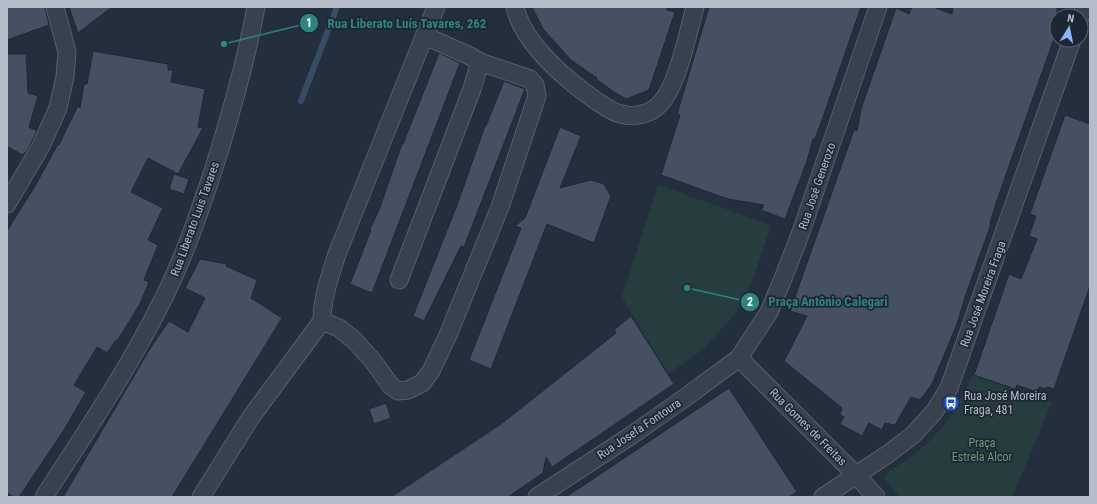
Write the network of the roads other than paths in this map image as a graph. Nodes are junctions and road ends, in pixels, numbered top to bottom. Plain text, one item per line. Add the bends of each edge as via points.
1 (55, 7) edge
2 (256, 7) edge
3 (436, 7) edge
4 (515, 7) edge
5 (695, 7) edge
6 (878, 7) edge
7 (425, 36) junction
8 (1069, 48) edge
9 (480, 62) junction
10 (7, 204) edge
11 (399, 280) dead end
12 (322, 321) junction
13 (739, 358) junction
14 (856, 475) junction
15 (44, 497) edge
16 (201, 497) edge
17 (537, 497) edge
18 (823, 497) edge
19 (876, 497) edge

1 - 10 street via 67,52 58,108 41,146
2 - 15 street, Rua Liberato Luis Tavares via 244,67 225,133 182,260 158,311 109,396
3 - 7 street
4 - 5 street via 527,34 557,70 610,110 635,116 648,112 660,104 669,92
6 - 13 street, Rua José Generozo via 784,276 769,312
7 - 9 street
7 - 12 street via 337,254 322,309
8 - 14 street, Rua José Moreira Fraga via 950,388 934,412 913,435
9 - 11 street
9 - 12 street via 530,79 535,85 537,96 500,207 431,371 422,383 408,390 398,391 391,386 354,340 339,328
12 - 16 street via 251,417
13 - 14 street, Rua Gomes de Freitas
13 - 17 street, Rua Josefa Fontoura via 632,435
14 - 18 street, Rua José Moreira Fraga
14 - 19 street, Rua Gomes de Freitas

